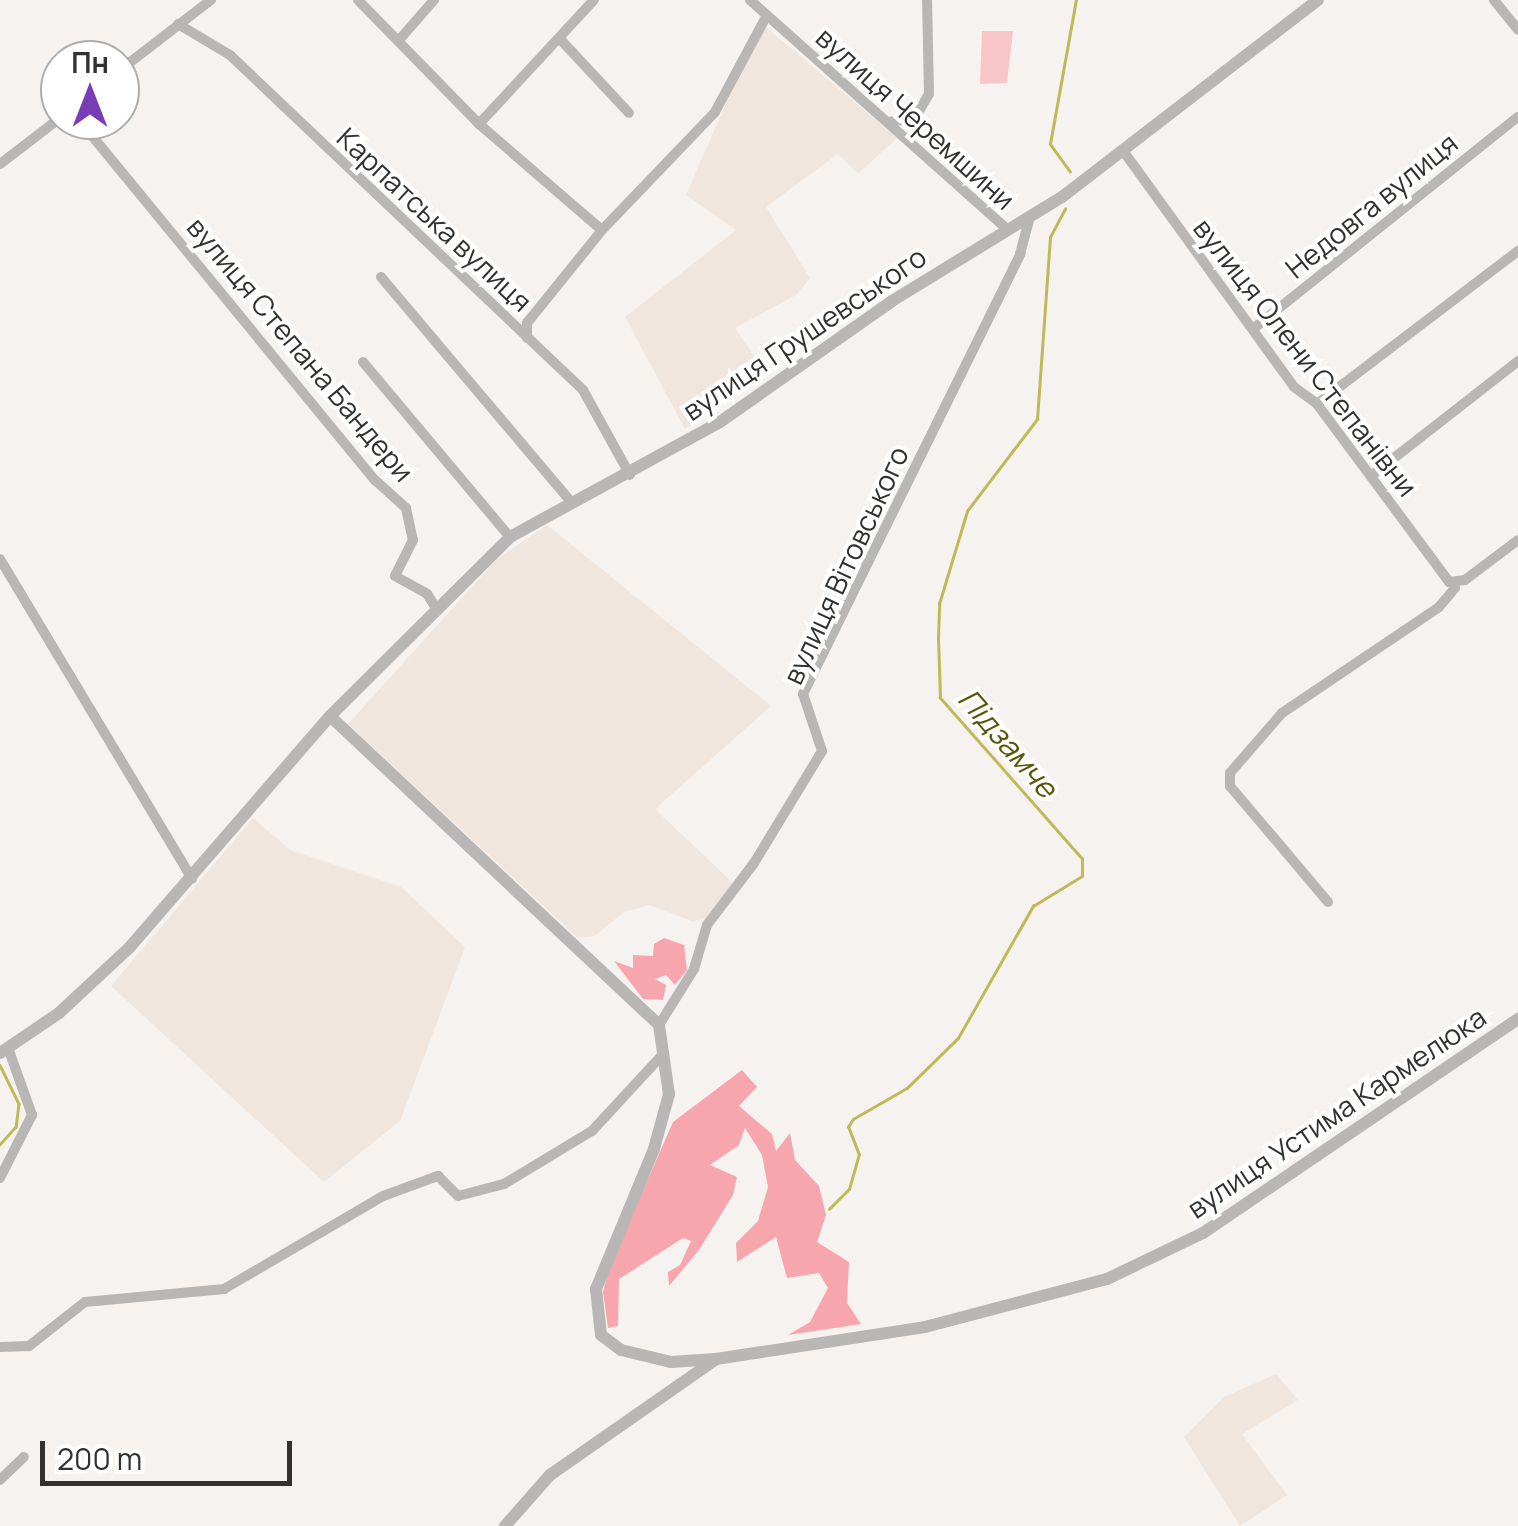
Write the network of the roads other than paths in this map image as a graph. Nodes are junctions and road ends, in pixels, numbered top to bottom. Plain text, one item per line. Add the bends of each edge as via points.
1 (211, 0) edge
2 (358, 0) edge
3 (434, 0) edge
4 (594, 0) edge
5 (750, 0) edge
6 (927, 0) edge
7 (1494, 0) edge
8 (1309, 2) edge
9 (767, 16) junction
10 (178, 24) junction
11 (1518, 30) edge
12 (400, 39) junction
13 (560, 39) junction
14 (140, 54) edge
15 (629, 113) dead end
16 (1518, 117) edge
17 (915, 118) junction
18 (888, 122) junction
19 (479, 124) junction
20 (40, 133) edge
21 (96, 140) edge
22 (912, 144) junction
23 (1124, 152) junction
24 (0, 164) edge
25 (1030, 217) junction
26 (602, 230) junction
27 (1008, 230) junction
28 (1518, 251) edge
29 (381, 277) dead end
30 (1253, 329) junction
31 (527, 338) junction
32 (1518, 361) edge
33 (362, 362) dead end
34 (1317, 404) junction
35 (630, 475) junction
36 (1371, 476) junction
37 (570, 502) junction
38 (510, 537) junction
39 (1518, 540) edge
40 (0, 559) edge
41 (1456, 586) junction
42 (436, 608) junction
43 (330, 716) junction
44 (192, 878) junction
45 (1328, 902) dead end
46 (1518, 1019) edge
47 (659, 1026) junction
48 (4, 1050) edge
49 (663, 1054) junction
50 (0, 1178) edge
51 (0, 1347) edge
52 (716, 1360) junction
53 (24, 1458) dead end
54 (0, 1480) edge
55 (506, 1526) edge

1 - 10 street
2 - 12 street
3 - 12 street
4 - 13 street
5 - 9 street, вулиця Черемшини
6 - 17 street via 929,94
7 - 11 street
8 - 23 street, вулиця Грушевського
9 - 18 street, вулиця Черемшини
9 - 26 street via 715,112
10 - 14 street
10 - 31 street, Карпатська вулиця via 230,55
12 - 19 street
13 - 15 street
13 - 19 street
16 - 30 street, Недовга вулиця
17 - 18 street
17 - 22 street
18 - 22 street, вулиця Черемшини
19 - 26 street
20 - 24 street
21 - 42 street, вулиця Степана Бандери via 406,508 413,540 395,576 427,594
22 - 27 street, вулиця Черемшини
23 - 25 street, вулиця Грушевського
23 - 30 street, вулиця Олени Степанівни
25 - 27 street, вулиця Грушевського
25 - 47 street, вулиця Вітовського via 1020,254 803,694 822,751 707,924 694,969
26 - 31 street via 527,323
27 - 35 street, вулиця Грушевського
28 - 34 street
29 - 37 street
30 - 34 street, вулиця Олени Степанівни via 1294,387
31 - 35 street, Карпатська вулиця via 583,390
32 - 36 street
33 - 38 street
34 - 36 street, вулиця Олени Степанівни
35 - 37 street, вулиця Грушевського
36 - 41 street, вулиця Олени Степанівни
37 - 38 street, вулиця Грушевського
38 - 42 street, вулиця Грушевського
39 - 41 street
40 - 44 street
41 - 45 street via 1439,607 1282,713 1230,773 1230,786
42 - 43 street, вулиця Грушевського
43 - 44 street, вулиця Грушевського
43 - 47 street
44 - 48 street, вулиця Грушевського via 91,985
46 - 52 street, вулиця Устима Кармелюка via 1203,1234 1108,1279 925,1327
47 - 49 street
48 - 50 street via 32,1115
49 - 51 street via 592,1131 504,1184 458,1196 438,1176 383,1196 224,1289 85,1302 28,1346
49 - 52 street, вулиця Устима Кармелюка via 669,1094 654,1149 596,1288 600,1334 621,1350 671,1362
52 - 55 street via 550,1475
53 - 54 street

